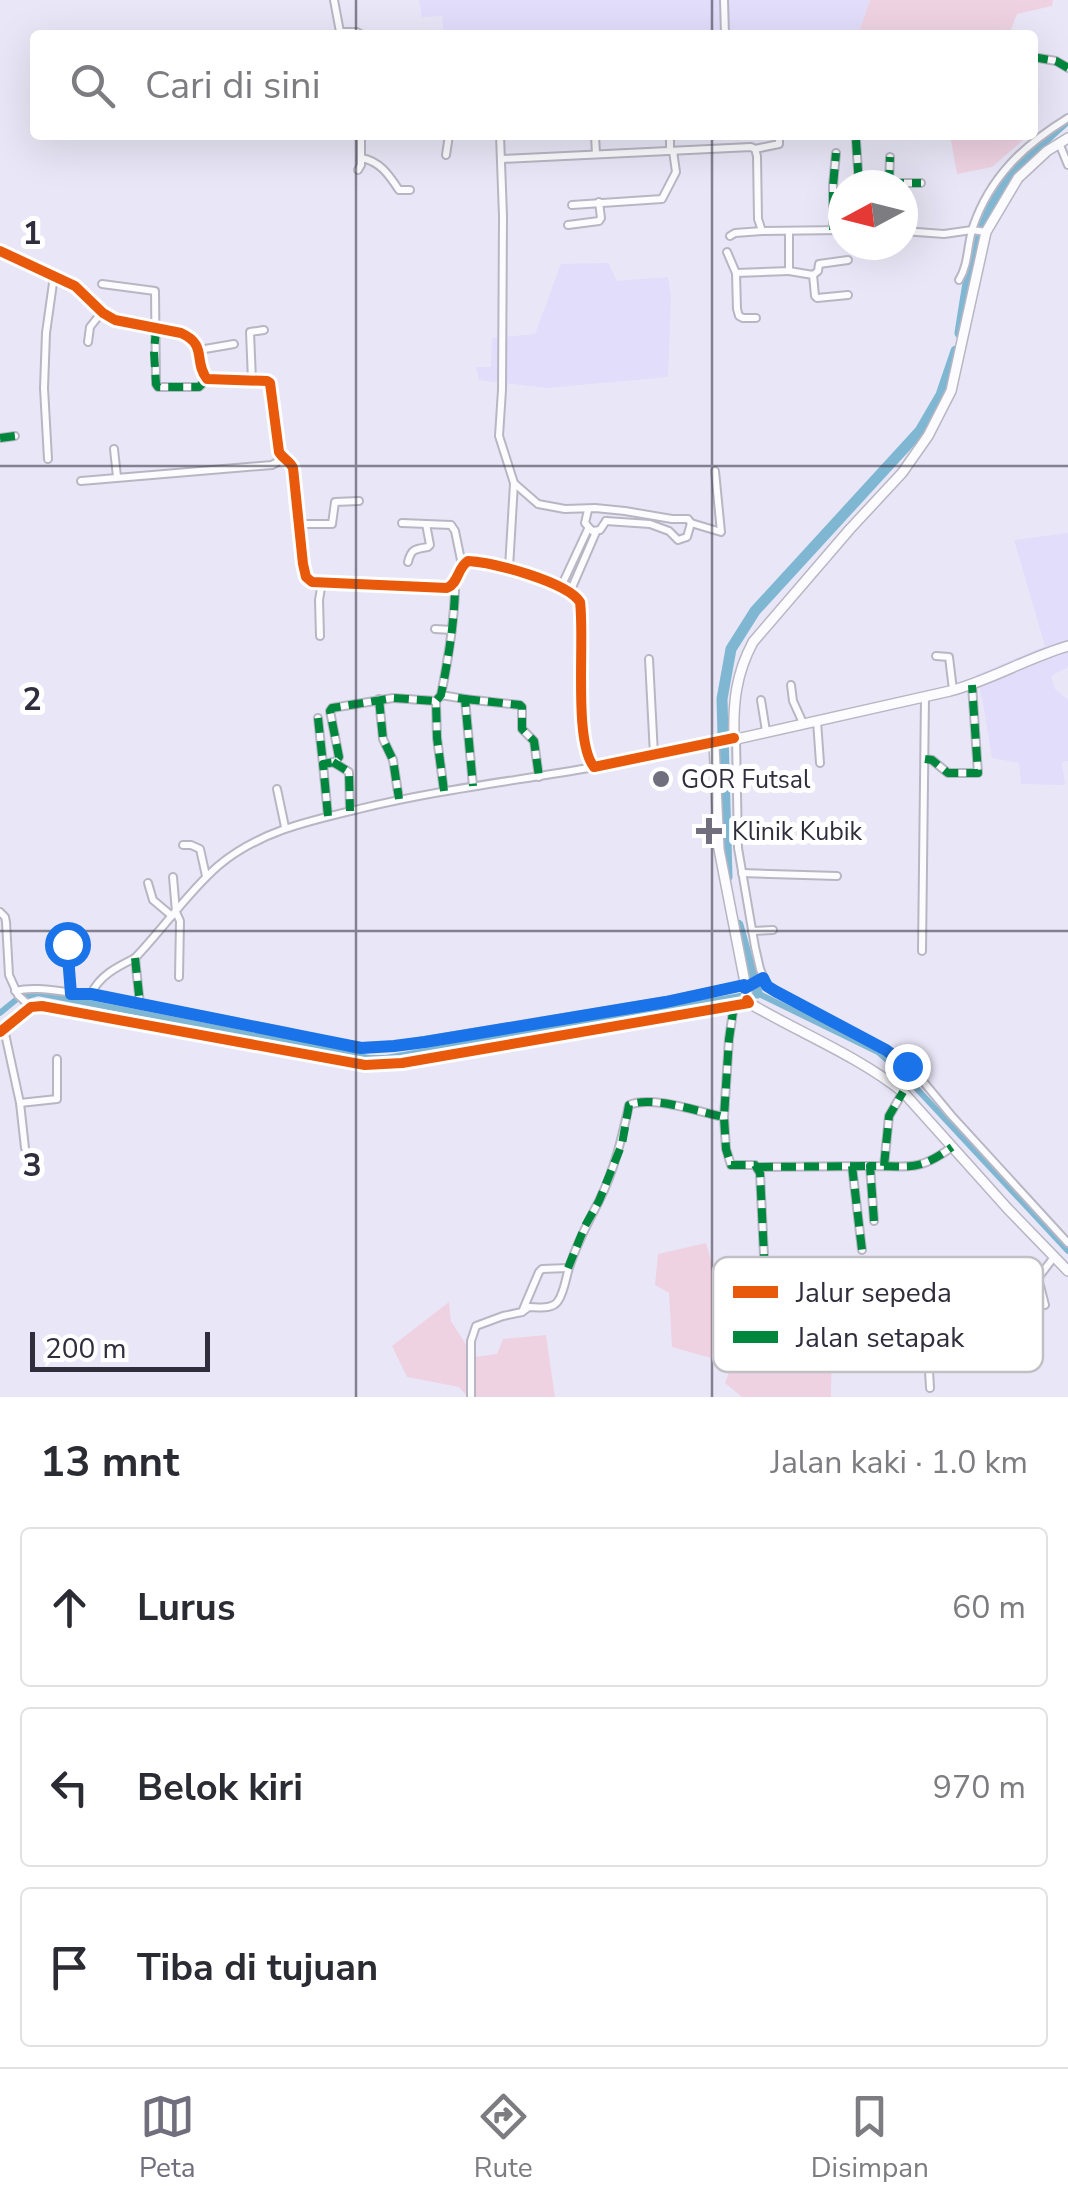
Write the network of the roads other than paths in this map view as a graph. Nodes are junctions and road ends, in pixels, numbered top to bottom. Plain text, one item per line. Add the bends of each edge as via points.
1 (334, 0) edge
2 (724, 0) edge
3 (340, 30) edge
4 (724, 30) edge
5 (1038, 57) edge
6 (1068, 68) edge
7 (1068, 118) edge
8 (1038, 136) edge
9 (361, 140) edge
10 (448, 140) edge
11 (500, 140) edge
12 (596, 140) edge
13 (671, 140) edge
14 (779, 140) edge
15 (856, 140) dead end
16 (1034, 140) edge
17 (1064, 141) edge
18 (756, 149) junction
19 (672, 151) junction
20 (836, 153) dead end
21 (446, 154) dead end
22 (596, 154) junction
23 (890, 156) dead end
24 (362, 158) junction
25 (502, 159) junction
26 (1068, 165) edge
27 (358, 170) dead end
28 (834, 170) edge
29 (858, 170) edge
30 (890, 170) edge
31 (918, 183) edge
32 (921, 183) dead end
33 (410, 190) dead end
34 (599, 202) junction
35 (572, 205) dead end
36 (568, 225) dead end
37 (828, 230) edge
38 (762, 231) junction
39 (789, 231) junction
40 (979, 231) junction
41 (918, 232) edge
42 (730, 236) dead end
43 (0, 252) edge
44 (727, 252) dead end
45 (848, 260) dead end
46 (789, 271) junction
47 (736, 273) junction
48 (54, 275) junction
49 (813, 275) junction
50 (958, 280) dead end
51 (102, 284) dead end
52 (848, 294) dead end
53 (102, 312) junction
54 (756, 318) dead end
55 (156, 329) junction
56 (264, 330) dead end
57 (88, 342) dead end
58 (234, 344) dead end
59 (199, 350) junction
60 (207, 379) junction
61 (252, 380) junction
62 (15, 436) dead end
63 (0, 438) edge
64 (114, 449) dead end
65 (48, 459) dead end
66 (283, 459) junction
67 (715, 471) dead end
68 (117, 477) junction
69 (81, 481) dead end
70 (514, 483) junction
71 (358, 502) dead end
72 (588, 510) junction
73 (604, 510) junction
74 (672, 519) junction
75 (606, 520) junction
76 (691, 523) junction
77 (300, 524) junction
78 (402, 524) dead end
79 (426, 524) junction
80 (592, 530) junction
81 (670, 530) junction
82 (408, 562) dead end
83 (462, 564) junction
84 (509, 568) junction
85 (322, 582) junction
86 (452, 586) junction
87 (560, 589) junction
88 (570, 592) junction
89 (435, 629) dead end
90 (452, 630) junction
91 (320, 636) dead end
92 (1068, 646) edge
93 (936, 656) dead end
94 (649, 659) dead end
95 (791, 685) dead end
96 (972, 685) junction
97 (953, 690) junction
98 (925, 696) junction
99 (439, 698) junction
100 (380, 699) junction
101 (465, 699) junction
102 (760, 700) dead end
103 (318, 718) dead end
104 (817, 720) junction
105 (803, 723) junction
106 (766, 731) junction
107 (734, 738) junction
108 (716, 743) junction
109 (654, 756) junction
110 (924, 759) junction
111 (333, 762) junction
112 (324, 764) junction
113 (820, 764) dead end
114 (594, 767) junction
115 (538, 777) junction
116 (473, 786) junction
117 (277, 789) dead end
118 (444, 791) junction
119 (398, 800) junction
120 (350, 811) junction
121 (328, 816) junction
122 (286, 828) junction
123 (183, 844) dead end
124 (742, 872) junction
125 (837, 876) dead end
126 (173, 878) dead end
127 (207, 878) junction
128 (148, 883) dead end
129 (0, 912) edge
130 (174, 914) junction
131 (774, 930) dead end
132 (752, 931) junction
133 (67, 944) dead end
134 (922, 951) dead end
135 (135, 958) junction
136 (179, 977) dead end
137 (761, 979) junction
138 (746, 992) junction
139 (16, 993) junction
140 (71, 994) junction
141 (91, 994) junction
142 (140, 1004) junction
143 (734, 1005) junction
144 (30, 1006) junction
145 (2, 1031) edge
146 (58, 1060) dead end
147 (903, 1092) junction
148 (20, 1104) junction
149 (724, 1117) junction
150 (952, 1146) junction
151 (25, 1148) dead end
152 (852, 1166) junction
153 (870, 1166) junction
154 (884, 1166) junction
155 (758, 1167) junction
156 (874, 1221) dead end
157 (1068, 1244) edge
158 (862, 1250) dead end
159 (1054, 1256) junction
160 (765, 1257) edge
161 (568, 1268) junction
162 (1043, 1271) edge
163 (1068, 1272) edge
164 (1043, 1297) edge
165 (1045, 1305) dead end
166 (522, 1312) junction
167 (929, 1372) edge
168 (930, 1388) dead end
169 (472, 1397) edge

1 - 3 street
2 - 4 street
5 - 6 street
7 - 8 street
9 - 24 street
10 - 21 street
11 - 25 street
12 - 22 street
13 - 19 street
14 - 18 street
15 - 29 street
16 - 40 street via 1004,168 981,206
17 - 26 street
17 - 40 main road via 1018,178
18 - 19 street
18 - 38 street
19 - 22 street
19 - 34 street via 676,172 664,198
20 - 28 street
22 - 25 street
23 - 30 street
24 - 27 street
24 - 33 street via 380,165 399,190
25 - 70 street via 499,436
31 - 32 street
34 - 35 street
34 - 36 street via 599,221
37 - 39 street
38 - 39 street
38 - 42 street
39 - 46 street
40 - 41 street
40 - 50 street
40 - 107 main road via 959,362 940,415 902,473 753,642 735,690
43 - 48 street
44 - 47 street
45 - 49 street via 819,264
46 - 47 street
46 - 49 street
47 - 54 street via 739,316
48 - 53 street
48 - 65 street via 44,388
49 - 52 street via 815,297
51 - 55 street via 154,290
53 - 55 street
53 - 57 street
55 - 59 street via 181,333
55 - 60 street via 158,387 199,387
56 - 61 street via 250,332
58 - 59 street
59 - 60 street
60 - 61 street
61 - 66 street via 271,386
62 - 63 street
64 - 68 street
66 - 68 street
66 - 77 street via 294,468
67 - 76 street via 721,532
68 - 69 street
70 - 72 street via 538,504
70 - 84 street
71 - 77 street via 335,502 332,524
72 - 73 street
72 - 80 street via 585,523
73 - 74 street
73 - 75 street
74 - 76 street
74 - 81 street
75 - 80 street
75 - 81 street
76 - 81 street via 682,540
77 - 85 street via 306,577
78 - 79 street
79 - 82 street via 430,545 410,552
79 - 83 street via 454,528
80 - 87 street
80 - 88 street
83 - 84 street
83 - 86 street
84 - 87 street
85 - 86 street
85 - 91 street
86 - 90 street
87 - 88 street
88 - 114 street via 581,609 583,719
89 - 90 street
90 - 99 street
92 - 96 main road
93 - 97 street via 948,657
94 - 109 street
95 - 105 street
96 - 97 main road
96 - 110 street via 978,772 948,773
97 - 98 main road
98 - 104 main road
98 - 110 street
99 - 100 street
99 - 101 street
99 - 118 street
100 - 111 street via 332,708 339,757
100 - 119 street
101 - 115 street via 520,704
101 - 116 street
102 - 106 street
103 - 112 street
104 - 105 main road
104 - 113 street
105 - 106 main road
106 - 107 main road
107 - 108 main road
107 - 124 street
108 - 109 street
108 - 138 main road via 719,849
109 - 114 street
110 - 134 street
111 - 112 street
111 - 120 street via 348,772
112 - 121 street
114 - 115 street
115 - 116 street
116 - 118 street
117 - 122 street
118 - 119 street
119 - 120 street
120 - 121 street
121 - 122 street
122 - 127 street via 233,854
123 - 127 street via 200,849
124 - 125 street
124 - 132 street
126 - 130 street
127 - 130 street
128 - 130 street via 153,900
129 - 139 street
130 - 135 street
130 - 136 street via 180,921
131 - 132 street
132 - 137 street
133 - 140 street
135 - 141 street via 96,982
135 - 142 street
137 - 138 street
137 - 157 street via 918,1074
138 - 142 street via 375,1048
138 - 143 street
138 - 147 main road
139 - 140 street via 25,988
139 - 144 street
140 - 141 street
141 - 142 street
143 - 144 street via 364,1065
143 - 149 street
144 - 145 street
145 - 148 street
146 - 148 street via 57,1100
147 - 150 main road
147 - 154 street via 888,1116
148 - 151 street
149 - 155 street via 730,1164
149 - 161 street via 663,1103 629,1105 622,1144
150 - 154 street via 932,1162
150 - 159 main road
152 - 153 street
152 - 155 street
152 - 158 street
153 - 154 street
153 - 156 street
155 - 160 street
159 - 162 street
159 - 163 main road
161 - 166 street via 539,1272
161 - 166 street via 556,1304
164 - 165 street
166 - 169 street via 472,1332
167 - 168 street

